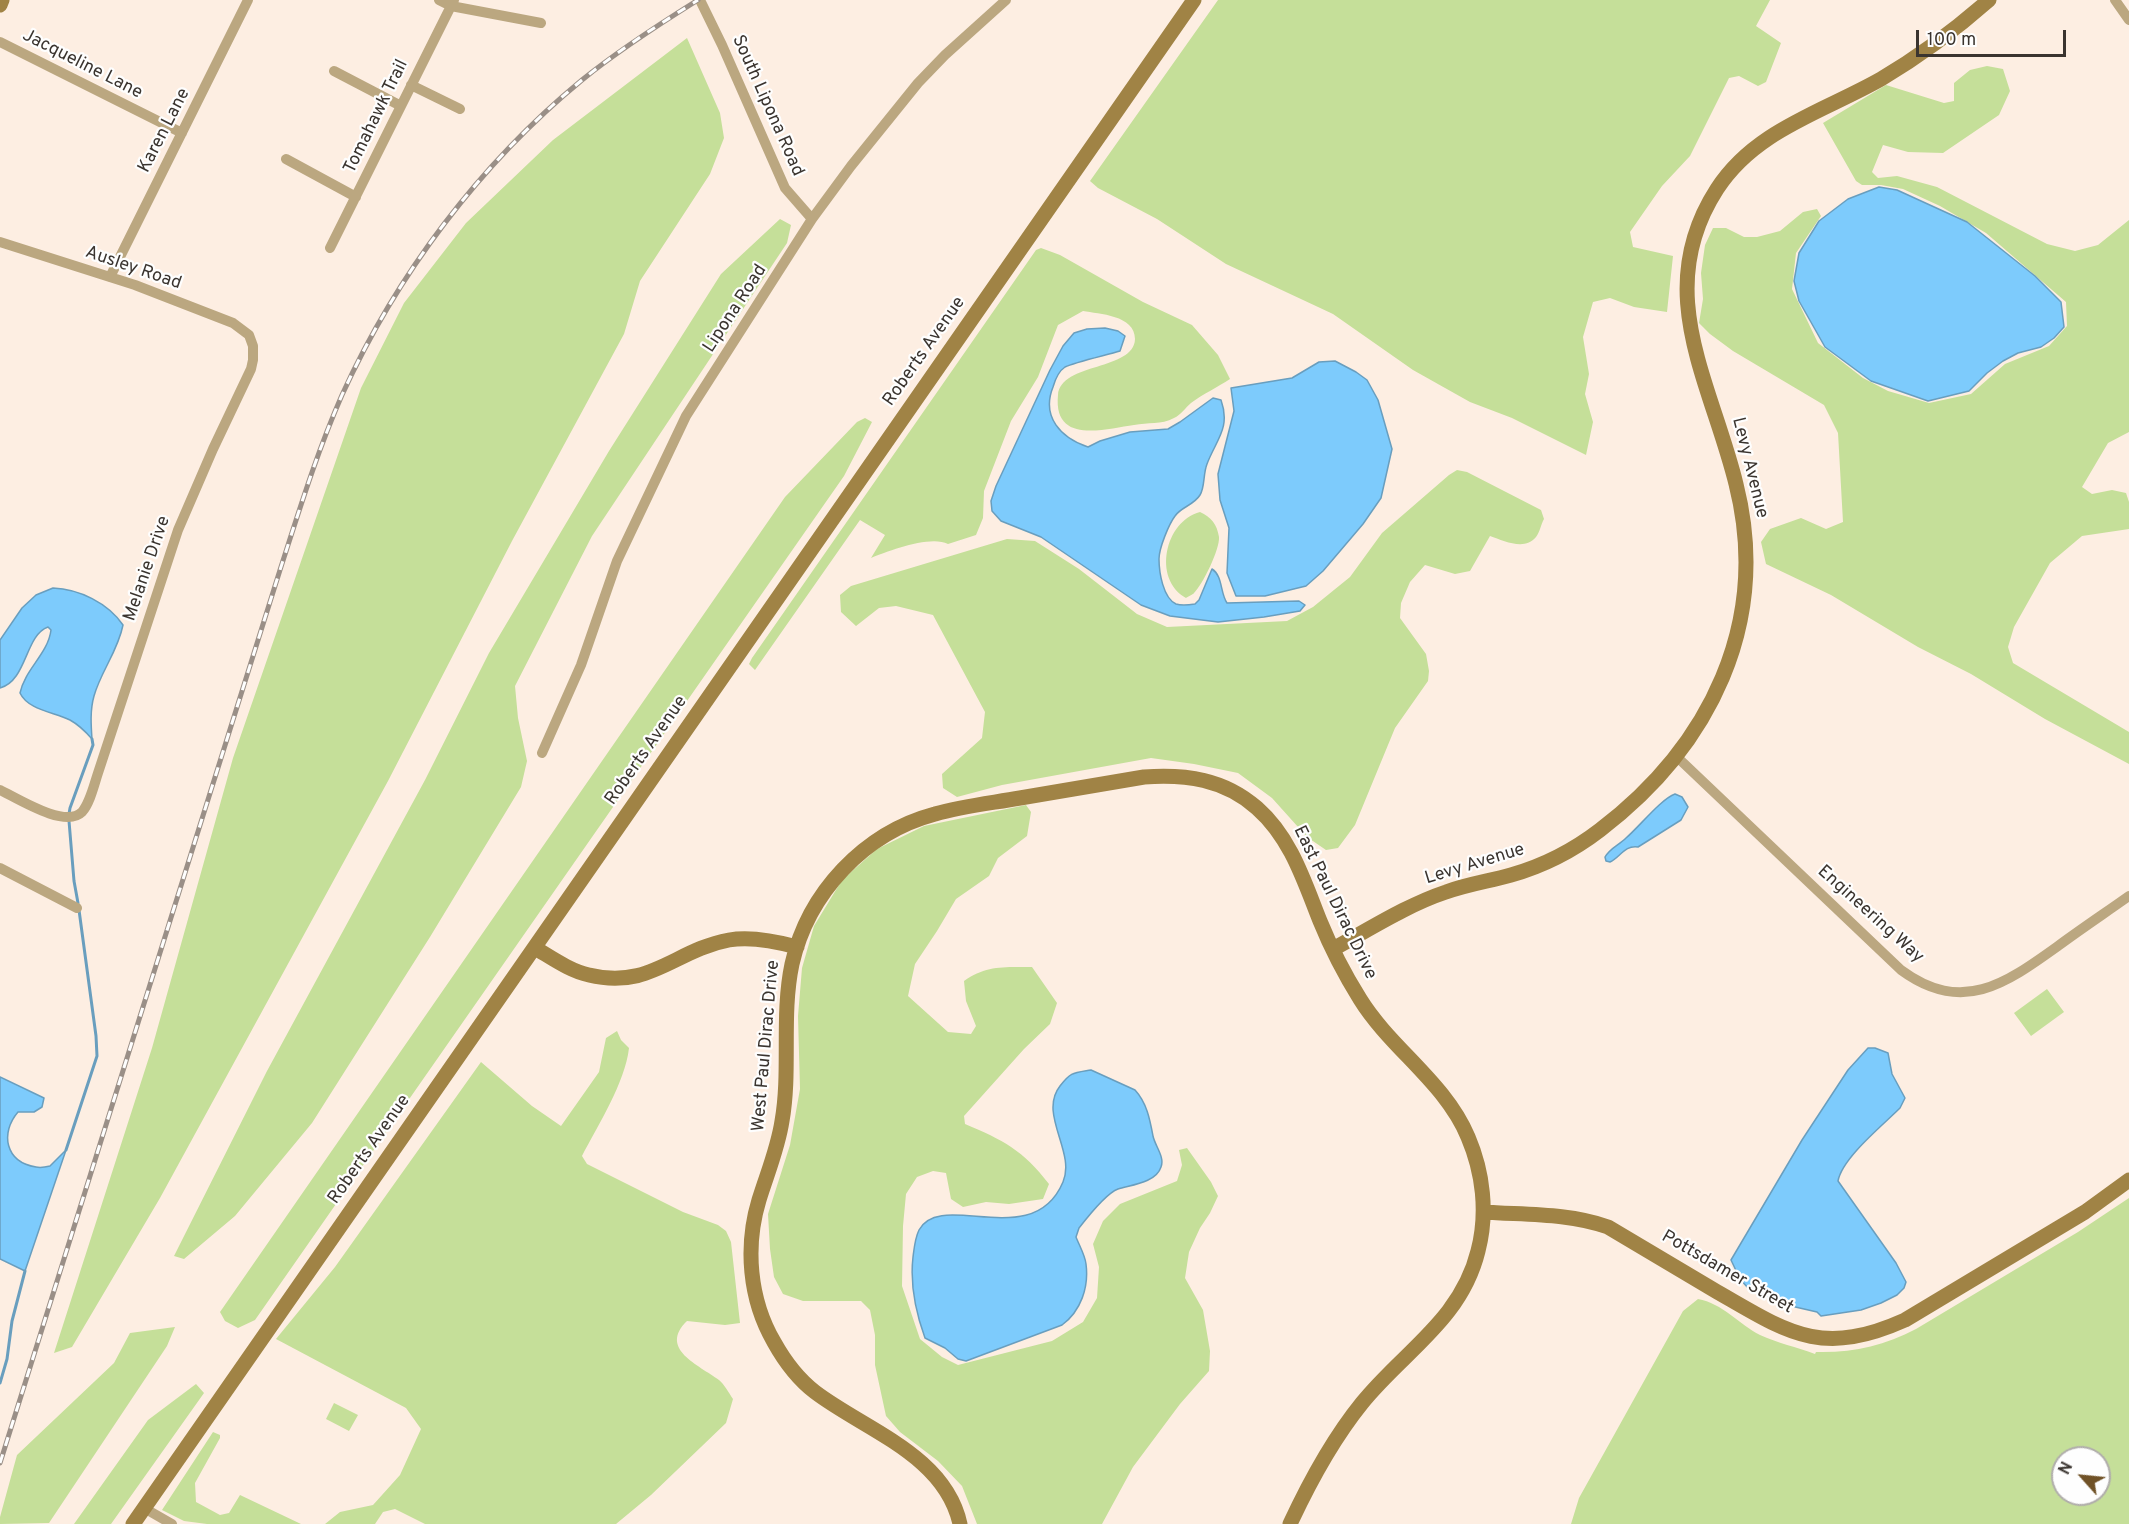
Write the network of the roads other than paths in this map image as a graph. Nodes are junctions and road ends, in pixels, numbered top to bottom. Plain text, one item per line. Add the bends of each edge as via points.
1 (2, 0) edge
2 (249, 0) edge
3 (439, 0) edge
4 (700, 0) edge
5 (1006, 0) edge
6 (1194, 0) edge
7 (1989, 0) edge
8 (2115, 0) edge
9 (452, 3) edge
10 (0, 4) edge
11 (2129, 20) edge
12 (541, 23) dead end
13 (0, 42) edge
14 (334, 71) dead end
15 (411, 85) junction
16 (401, 106) junction
17 (460, 109) dead end
18 (182, 134) junction
19 (286, 159) dead end
20 (356, 197) junction
21 (813, 219) junction
22 (0, 242) edge
23 (330, 248) dead end
24 (110, 277) junction
25 (250, 338) joint
26 (543, 753) dead end
27 (1676, 756) junction
28 (0, 790) edge
29 (0, 868) edge
30 (2129, 896) edge
31 (78, 908) dead end
32 (797, 947) junction
33 (535, 948) junction
34 (1333, 949) junction
35 (2129, 1180) edge
36 (1484, 1212) junction
37 (144, 1508) junction
38 (133, 1524) edge
39 (171, 1524) edge
40 (960, 1524) edge
41 (1290, 1524) edge

1 - 10 street
2 - 18 street, Karen Lane
3 - 9 street
4 - 21 street, South Lipona Road via 784,188
5 - 21 street, Lipona Road via 918,83
6 - 33 street, Roberts Avenue
7 - 27 street, Levy Avenue via 1905,65 1790,124 1755,147 1715,192 1697,229 1688,266 1686,310 1737,489 1745,529 1746,582 1737,635 1722,683 1695,732
8 - 11 street
9 - 12 street
9 - 15 street, Tomahawk Trail
13 - 18 street, Jacqueline Lane
14 - 16 street
15 - 16 street, Tomahawk Trail
15 - 17 street
16 - 20 street, Tomahawk Trail
18 - 24 street, Karen Lane
19 - 20 street
20 - 23 street, Tomahawk Trail
21 - 26 street, Lipona Road via 686,416 617,561
22 - 24 street, Ausley Road
24 - 25 street, Ausley Road via 232,323
25 - 28 street, Melanie Drive via 254,352 251,369 178,530 84,808 72,816 49,813
27 - 30 street, Engineering Way via 1901,970 1938,990 1964,992 1998,985
27 - 34 street, Levy Avenue via 1603,827 1568,851 1512,875 1463,886 1420,902
29 - 31 street
32 - 33 street via 757,939 727,941 647,974 618,979 587,975
32 - 34 street, East Paul Dirac Drive via 822,893 853,859 894,830 956,809 1170,775 1198,778 1234,791 1270,821 1296,861
32 - 40 street, West Paul Dirac Drive via 789,987 782,1122 753,1226 751,1268 755,1293 773,1340 801,1378 814,1391 924,1465 945,1489
33 - 37 street, Roberts Avenue
34 - 36 street, East Paul Dirac Drive via 1361,1002 1439,1091 1463,1127 1476,1157
35 - 36 street, Pottsdamer Street via 2085,1212 1905,1320 1880,1331 1842,1339 1805,1336 1773,1324 1608,1227 1572,1217
36 - 41 street, East Paul Dirac Drive via 1479,1250 1451,1311 1386,1376 1344,1426
37 - 38 street, Roberts Avenue
37 - 39 street

